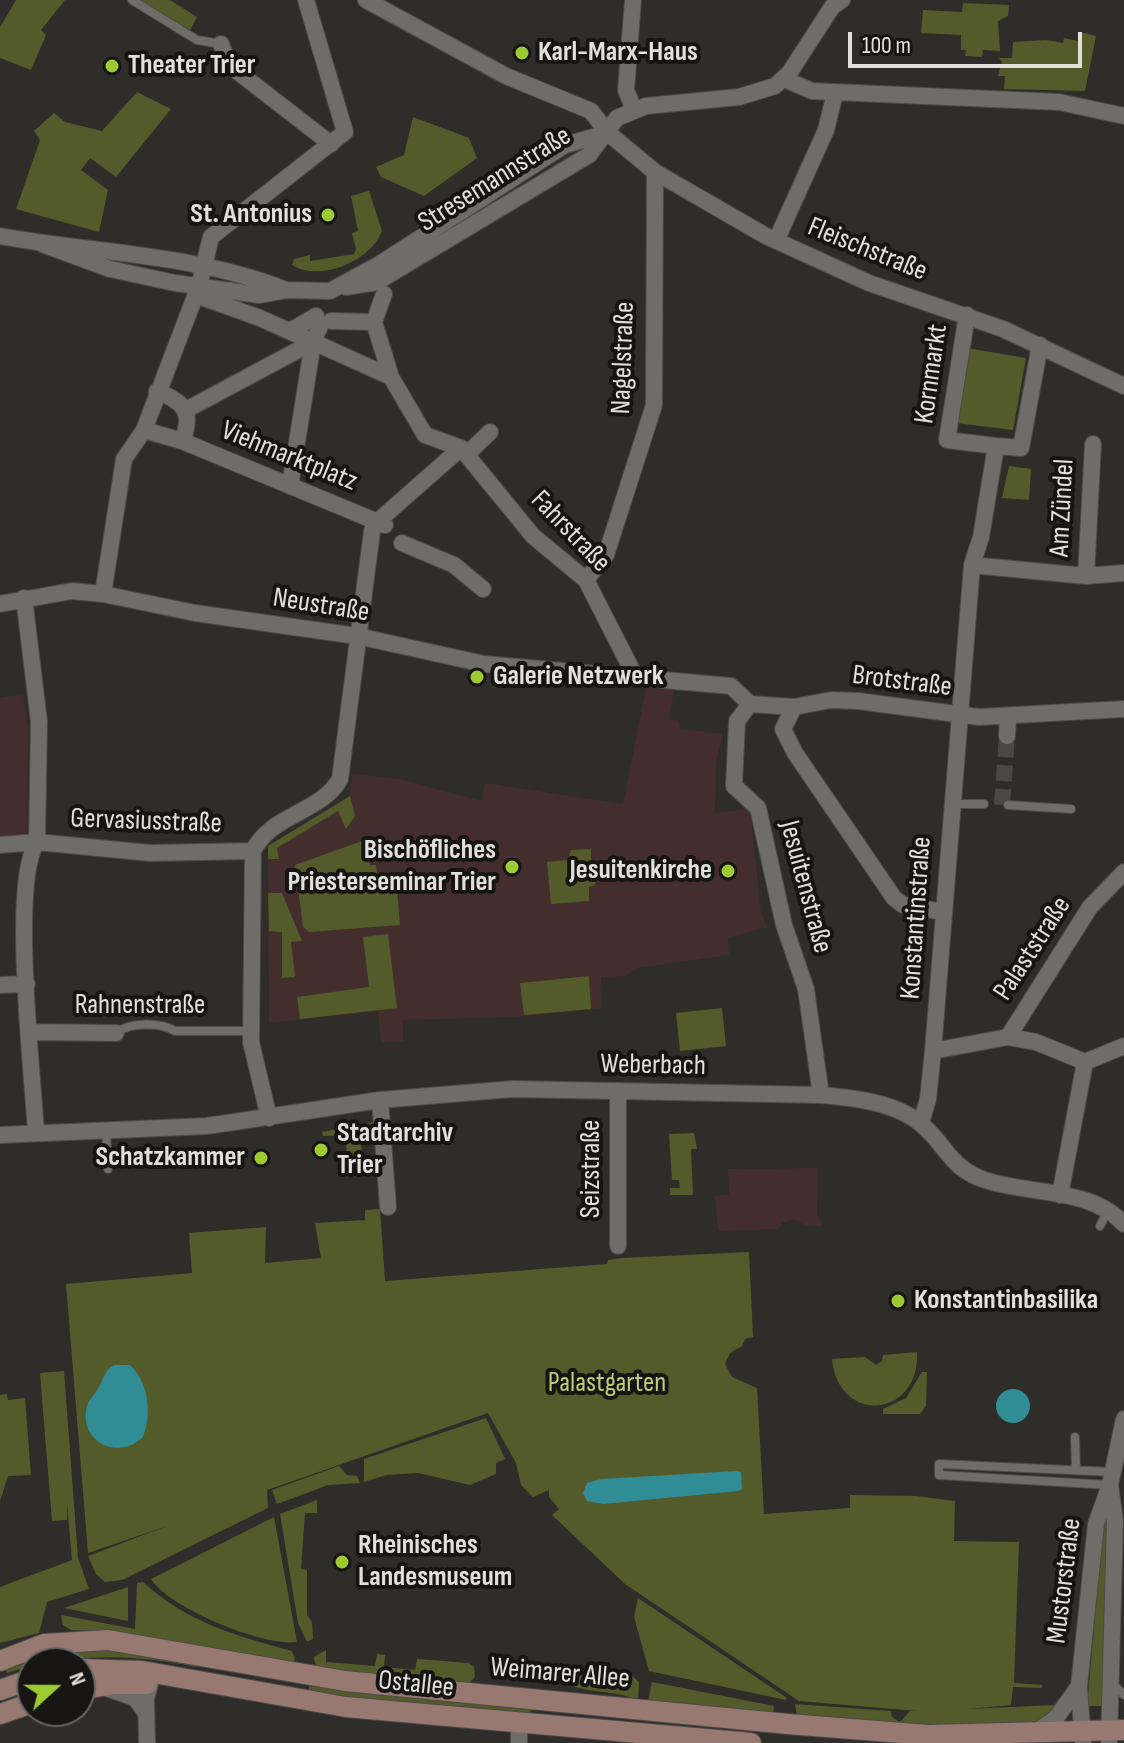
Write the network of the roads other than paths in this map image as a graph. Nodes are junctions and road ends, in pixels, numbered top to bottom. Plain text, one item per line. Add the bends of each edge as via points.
1 (132, 0) edge
2 (306, 0) edge
3 (366, 0) edge
4 (633, 0) edge
5 (842, 0) edge
6 (221, 44) joint
7 (784, 79) junction
8 (835, 93) junction
9 (634, 110) junction
10 (1124, 116) edge
11 (608, 133) junction
12 (331, 144) junction
13 (655, 172) junction
14 (0, 236) edge
15 (776, 241) junction
16 (42, 244) junction
17 (204, 268) junction
18 (287, 290) junction
19 (202, 292) junction
20 (384, 294) dead end
21 (967, 315) junction
22 (374, 322) junction
23 (320, 326) junction
24 (290, 331) junction
25 (1040, 345) junction
26 (391, 377) junction
27 (1124, 386) edge
28 (157, 391) junction
29 (186, 410) junction
30 (144, 430) junction
31 (490, 432) dead end
32 (182, 441) junction
33 (1093, 444) dead end
34 (996, 446) junction
35 (458, 449) junction
36 (290, 486) junction
37 (382, 524) junction
38 (402, 543) dead end
39 (972, 565) junction
40 (1124, 573) edge
41 (1086, 576) junction
42 (586, 580) junction
43 (483, 589) dead end
44 (103, 594) junction
45 (24, 598) junction
46 (0, 604) edge
47 (357, 636) junction
48 (635, 676) junction
49 (750, 704) junction
50 (794, 707) junction
51 (1124, 709) edge
52 (959, 715) junction
53 (1008, 716) junction
54 (1007, 736) tunnel mouth
55 (951, 804) junction
56 (984, 804) dead end
57 (1008, 805) dead end
58 (1071, 809) dead end
59 (37, 842) junction
60 (0, 845) edge
61 (253, 851) junction
62 (1124, 872) edge
63 (943, 919) junction
64 (27, 984) junction
65 (0, 985) edge
66 (250, 1031) junction
67 (30, 1032) junction
68 (116, 1033) joint
69 (1008, 1037) junction
70 (1124, 1046) edge
71 (933, 1051) junction
72 (1085, 1062) junction
73 (618, 1091) junction
74 (821, 1095) junction
75 (380, 1100) junction
76 (269, 1118) junction
77 (921, 1123) junction
78 (106, 1130) junction
79 (36, 1133) junction
80 (0, 1135) edge
81 (108, 1169) dead end
82 (1060, 1195) junction
83 (388, 1207) dead end
84 (1124, 1224) edge
85 (618, 1246) dead end
86 (1124, 1419) edge
87 (1075, 1437) dead end
88 (1076, 1470) junction
89 (1111, 1479) junction
90 (1120, 1522) edge
91 (1119, 1641) edge
92 (0, 1658) edge
93 (96, 1670) edge
94 (174, 1678) junction
95 (150, 1684) junction
96 (1079, 1686) junction
97 (96, 1687) edge
98 (1116, 1688) edge
99 (96, 1689) edge
100 (1124, 1709) edge
101 (146, 1713) junction
102 (519, 1733) edge
103 (1034, 1733) junction
104 (1114, 1734) edge
105 (1082, 1736) edge
106 (654, 1738) edge
107 (147, 1743) edge
108 (751, 1743) edge

1 - 6 lane via 197,40
2 - 12 street via 345,132
3 - 11 street, Fleischstraße via 506,76 591,111
4 - 9 street via 626,90
5 - 7 street
6 - 12 street via 229,65
7 - 8 street via 804,90
7 - 9 street via 751,95
8 - 10 street via 1059,102
8 - 15 street via 826,130
9 - 11 street via 617,118
11 - 13 street, Fleischstraße
11 - 18 street, Stresemannstraße via 565,145 342,287
12 - 17 street via 211,237
13 - 15 street, Fleischstraße
13 - 42 street, Nagelstraße via 654,405 606,555
14 - 16 street
15 - 21 street, Fleischstraße via 869,283
16 - 17 street, Stresemannstraße
16 - 19 street, Stresemannstraße via 110,269
17 - 18 street, Stresemannstraße
17 - 19 street
18 - 19 street, Stresemannstraße via 259,295
19 - 24 street
19 - 28 street
20 - 22 street
21 - 25 street, Fleischstraße
21 - 34 street, Kornmarkt via 947,440
22 - 23 street
22 - 26 street, Fahrstraße
23 - 24 street
23 - 24 street
23 - 26 street
23 - 29 street
23 - 36 street
25 - 27 street, Fleischstraße
25 - 34 street via 1021,448
26 - 35 street, Fahrstraße via 425,435
28 - 29 street, Viehmarktplatz via 178,399
28 - 30 street
29 - 32 street, Viehmarktplatz
30 - 32 street, Viehmarktplatz
30 - 44 street via 124,459
31 - 35 street, Viehmarktplatz
32 - 36 street, Viehmarktplatz
33 - 41 street, Am Zündel
34 - 39 street, Konstantinstraße
35 - 37 street, Viehmarktplatz
35 - 42 street, Fahrstraße via 533,536
36 - 37 street, Viehmarktplatz
37 - 47 street via 372,531
38 - 43 street via 454,565
39 - 41 street
39 - 52 street, Konstantinstraße
40 - 41 street
42 - 48 street, Fahrstraße
44 - 45 street, Neustraße via 72,591
44 - 47 street, Neustraße
45 - 46 street, Neustraße
45 - 59 street via 39,721
47 - 48 street, Neustraße via 484,664
47 - 61 street via 343,767 334,790 269,830
48 - 49 street, Brotstraße via 731,686
49 - 50 street, Brotstraße
49 - 74 street, Jesuitenstraße via 737,721 734,786 758,808 806,989
50 - 52 street, Brotstraße via 858,701
50 - 63 street via 783,729 795,753 894,898
51 - 53 street, Brotstraße
52 - 53 street, Brotstraße
52 - 55 street, Konstantinstraße
53 - 54 street
55 - 56 lane
55 - 63 street, Konstantinstraße
57 - 58 lane
59 - 60 street, Gervasiusstraße
59 - 61 street, Gervasiusstraße via 145,852
59 - 64 street via 29,853 23,908
61 - 66 street
62 - 69 street, Palaststraße via 1090,907
63 - 71 street, Konstantinstraße
64 - 65 street
64 - 67 street
66 - 68 lane, Rahnenstraße via 175,1031 165,1025 124,1027
66 - 76 street
67 - 68 street, Rahnenstraße
67 - 79 street
69 - 71 street, Palaststraße
69 - 72 street
70 - 72 street
71 - 77 street, Konstantinstraße
72 - 82 street
73 - 74 street, Weberbach
73 - 75 street, Weberbach via 512,1089
73 - 85 street, Seizstraße
74 - 77 street, Weberbach via 865,1100
75 - 76 street, Weberbach
75 - 83 street
76 - 78 street, Weberbach
77 - 82 street via 964,1171
78 - 79 street, Weberbach
78 - 81 lane
79 - 80 street, Weberbach
82 - 84 street
86 - 89 street, Mustorstraße
87 - 88 lane
88 - 89 lane
88 - 89 lane via 939,1464 939,1475
89 - 90 street, Mustorstraße
89 - 96 street, Mustorstraße via 1096,1524
90 - 91 street, Mustorstraße
91 - 98 street, Mustorstraße
92 - 103 main road, Weimarer Allee via 44,1644 108,1640 345,1681 928,1735
93 - 94 main road, Ostallee
94 - 95 main road
94 - 102 main road, Ostallee
95 - 97 main road
95 - 101 street
96 - 103 street, Mustorstraße via 1056,1718
96 - 105 street, Mustorstraße
98 - 100 street
98 - 104 street, Mustorstraße
99 - 101 street via 129,1693
101 - 107 street
102 - 106 main road, Ostallee
103 - 105 main road, Weimarer Allee
104 - 105 main road, Weimarer Allee
106 - 108 main road, Ostallee

